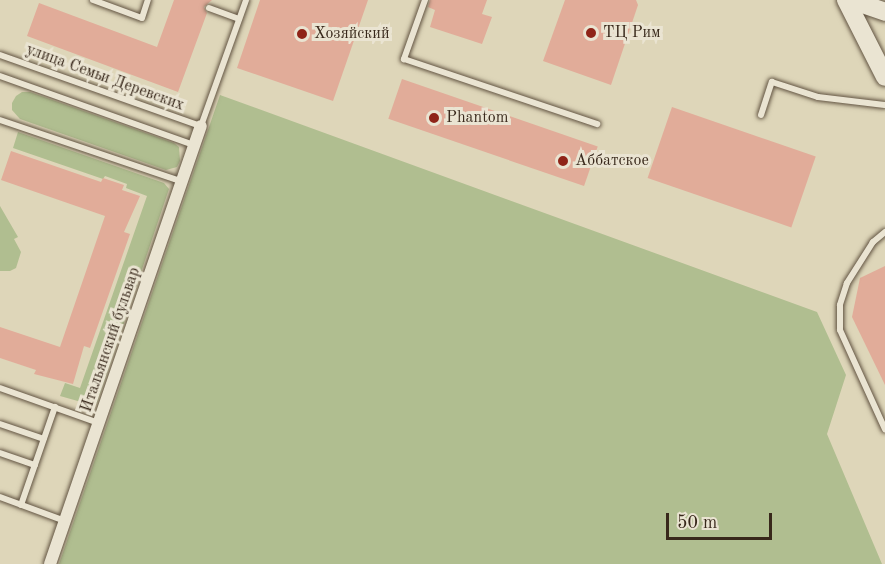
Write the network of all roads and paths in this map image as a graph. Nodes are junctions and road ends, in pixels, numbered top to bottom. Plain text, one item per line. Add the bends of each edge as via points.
1 (93, 0) edge
2 (148, 0) edge
3 (246, 0) edge
4 (425, 0) edge
5 (846, 0) edge
6 (851, 0) edge
7 (209, 8) dead end
8 (885, 12) edge
9 (239, 19) junction
10 (0, 55) edge
11 (0, 76) edge
12 (885, 77) edge
13 (885, 105) edge
14 (761, 115) dead end
15 (0, 120) edge
16 (597, 124) dead end
17 (201, 126) junction
18 (195, 145) junction
19 (183, 182) junction
20 (885, 232) edge
21 (0, 388) edge
22 (55, 407) junction
23 (100, 423) junction
24 (0, 424) edge
25 (885, 429) edge
26 (44, 439) junction
27 (0, 453) edge
28 (35, 465) junction
29 (0, 497) edge
30 (21, 505) junction
31 (65, 521) junction
32 (50, 564) edge

1 - 2 lane via 142,18
3 - 9 lane
4 - 16 lane via 404,59
5 - 12 main road
6 - 8 main road
7 - 9 lane
9 - 17 lane
10 - 17 lane, улица Семьи Деревских
11 - 18 lane
13 - 14 lane via 818,97 772,82
15 - 19 lane
17 - 18 street, Итальянский бульвар
18 - 19 street, Итальянский бульвар
19 - 23 street, Итальянский бульвар
20 - 25 lane via 873,242 847,283 840,305 840,330
21 - 22 lane
22 - 23 lane
22 - 26 lane
23 - 31 street, Итальянский бульвар
24 - 26 lane
26 - 28 lane
27 - 28 lane
28 - 30 lane
29 - 30 lane
30 - 31 lane
31 - 32 street, Итальянский бульвар

